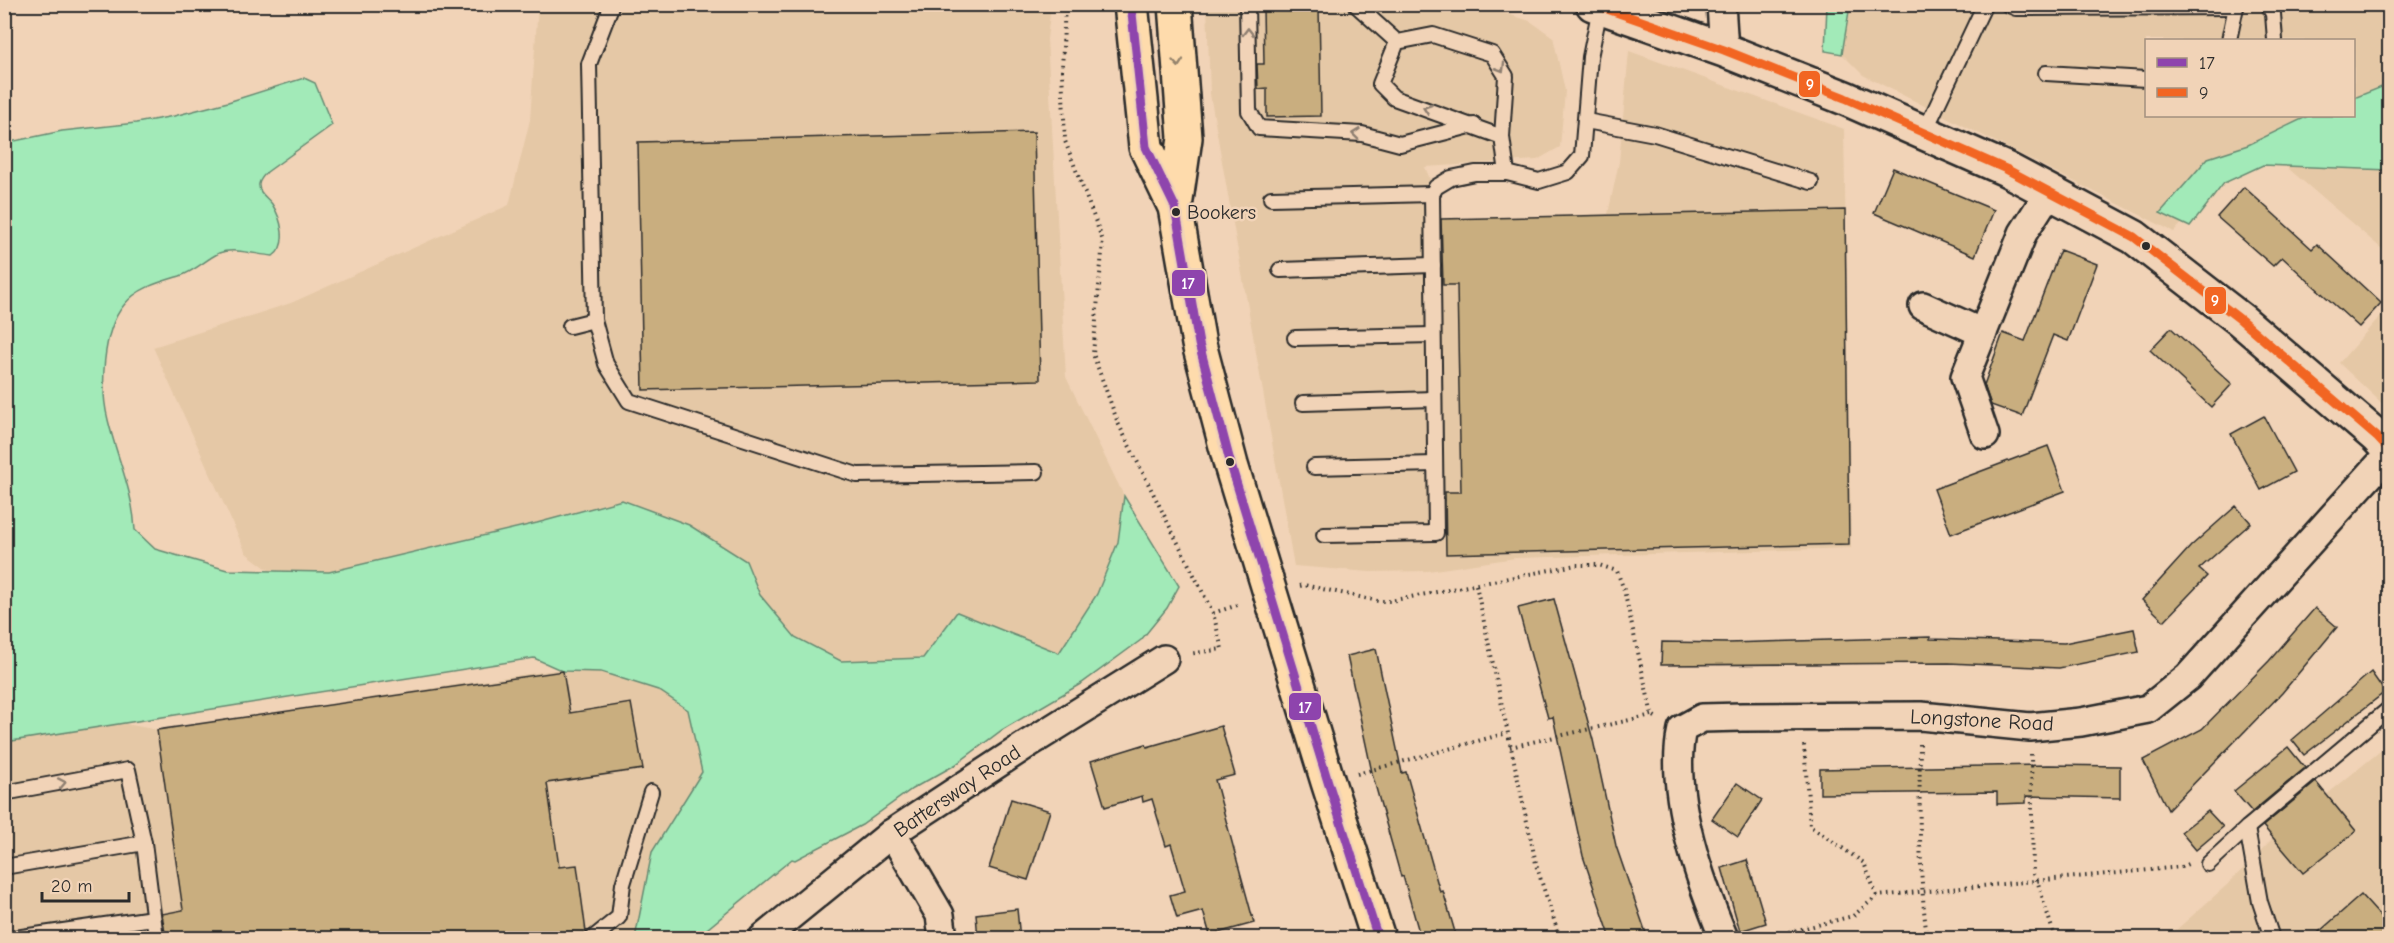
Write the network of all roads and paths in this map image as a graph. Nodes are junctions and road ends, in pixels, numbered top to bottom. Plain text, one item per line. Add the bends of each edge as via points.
1 (612, 4) edge
2 (1065, 4) edge
3 (1131, 4) edge
4 (1175, 4) edge
5 (1247, 4) edge
6 (1355, 4) edge
7 (1721, 4) edge
8 (1985, 4) edge
9 (2007, 4) edge
10 (2268, 4) edge
11 (1597, 6) edge
12 (2237, 6) edge
13 (2229, 39) edge
14 (2275, 39) edge
15 (1397, 42) junction
16 (1724, 50) junction
17 (2046, 73) dead end
18 (2145, 79) edge
19 (1586, 121) junction
20 (1474, 125) junction
21 (1924, 133) junction
22 (1502, 136) junction
23 (1507, 173) junction
24 (1811, 182) dead end
25 (2049, 192) junction
26 (1432, 194) junction
27 (1271, 198) dead end
28 (1175, 207) junction
29 (1432, 265) junction
30 (1280, 270) dead end
31 (1923, 306) dead end
32 (594, 320) junction
33 (570, 326) dead end
34 (1983, 333) junction
35 (1433, 335) junction
36 (1295, 338) dead end
37 (1434, 399) junction
38 (1303, 403) dead end
39 (1985, 435) dead end
40 (2390, 452) edge
41 (1435, 464) junction
42 (1314, 467) dead end
43 (1036, 472) dead end
44 (1324, 535) dead end
45 (1476, 585) junction
46 (1270, 594) junction
47 (1164, 659) joint
48 (2390, 708) edge
49 (1652, 715) junction
50 (1921, 716) junction
51 (1803, 717) junction
52 (2030, 727) junction
53 (1683, 729) junction
54 (1507, 733) junction
55 (1510, 747) junction
56 (1328, 782) junction
57 (651, 792) dead end
58 (4, 794) edge
59 (2247, 828) junction
60 (892, 833) junction
61 (144, 843) junction
62 (2208, 864) joint
63 (4, 867) edge
64 (2037, 880) junction
65 (1921, 891) junction
66 (1876, 896) junction
67 (153, 918) junction
68 (15, 939) edge
69 (156, 939) edge
70 (593, 939) edge
71 (762, 939) edge
72 (943, 939) edge
73 (1378, 939) edge
74 (1560, 939) edge
75 (1724, 939) edge
76 (1766, 939) edge
77 (1927, 939) edge
78 (2055, 939) edge
79 (2272, 939) edge

1 - 32 lane via 589,64
2 - 47 path via 1065,141 1103,241 1093,354 1118,423 1213,613 1222,649
3 - 28 main road via 1146,147
4 -> 28 main road via 1185,138
20 -> 5 lane via 1400,144 1362,134 1259,128 1249,111
6 - 15 lane
7 - 16 street
8 - 21 lane
9 - 12 lane via 2016,8
10 - 14 lane
11 - 16 main road
11 - 19 lane
12 - 13 lane
20 -> 15 lane via 1394,98 1380,84
15 -> 22 lane via 1434,35 1492,54 1506,76
16 - 21 main road
17 - 18 lane
19 - 23 lane via 1582,156 1568,172 1539,181
19 - 24 lane via 1655,134
20 - 22 lane
21 - 25 main road
22 - 23 lane
23 - 26 lane via 1451,178
25 - 34 street via 2023,233
25 - 40 main road via 2134,237 2241,320 2377,436
26 - 27 lane
26 - 29 lane
28 - 46 main road via 1198,344
29 - 30 lane
29 - 35 lane
31 - 34 street
32 - 33 lane
32 - 43 lane via 606,364 629,401 857,475
34 - 39 street via 1965,377
35 - 36 lane
35 - 37 lane
37 - 38 lane
37 - 41 lane
40 - 52 street, Longstone Road via 2188,677 2148,709
41 - 42 lane
41 - 44 lane via 1436,533
45 - 46 path via 1390,601 1304,585
45 - 49 path via 1576,566 1599,565 1617,571
45 - 54 path
46 - 56 main road
47 - 60 street, Battersway Road
48 - 59 lane
49 - 53 path
49 - 55 path
50 - 51 street, Longstone Road
50 - 52 street, Longstone Road
50 - 65 path
51 - 53 street, Longstone Road via 1702,718
51 - 66 path via 1810,826 1864,863
52 - 64 path via 2033,874
53 - 75 street via 1678,746 1678,773 1691,844
54 - 55 path
54 - 56 path
55 - 74 path via 1537,868
56 - 73 main road
57 - 70 lane via 623,884 619,917
58 -> 61 lane via 128,770
59 - 62 lane
59 - 79 lane via 2260,902
60 - 71 street, Battersway Road
60 - 72 street via 940,915
61 - 63 lane
61 - 67 lane
62 - 64 path via 2196,859 2181,867
64 - 65 path
64 - 78 path
65 - 66 path
65 - 77 path
66 - 76 path via 1853,916
67 - 68 lane
67 - 69 lane

